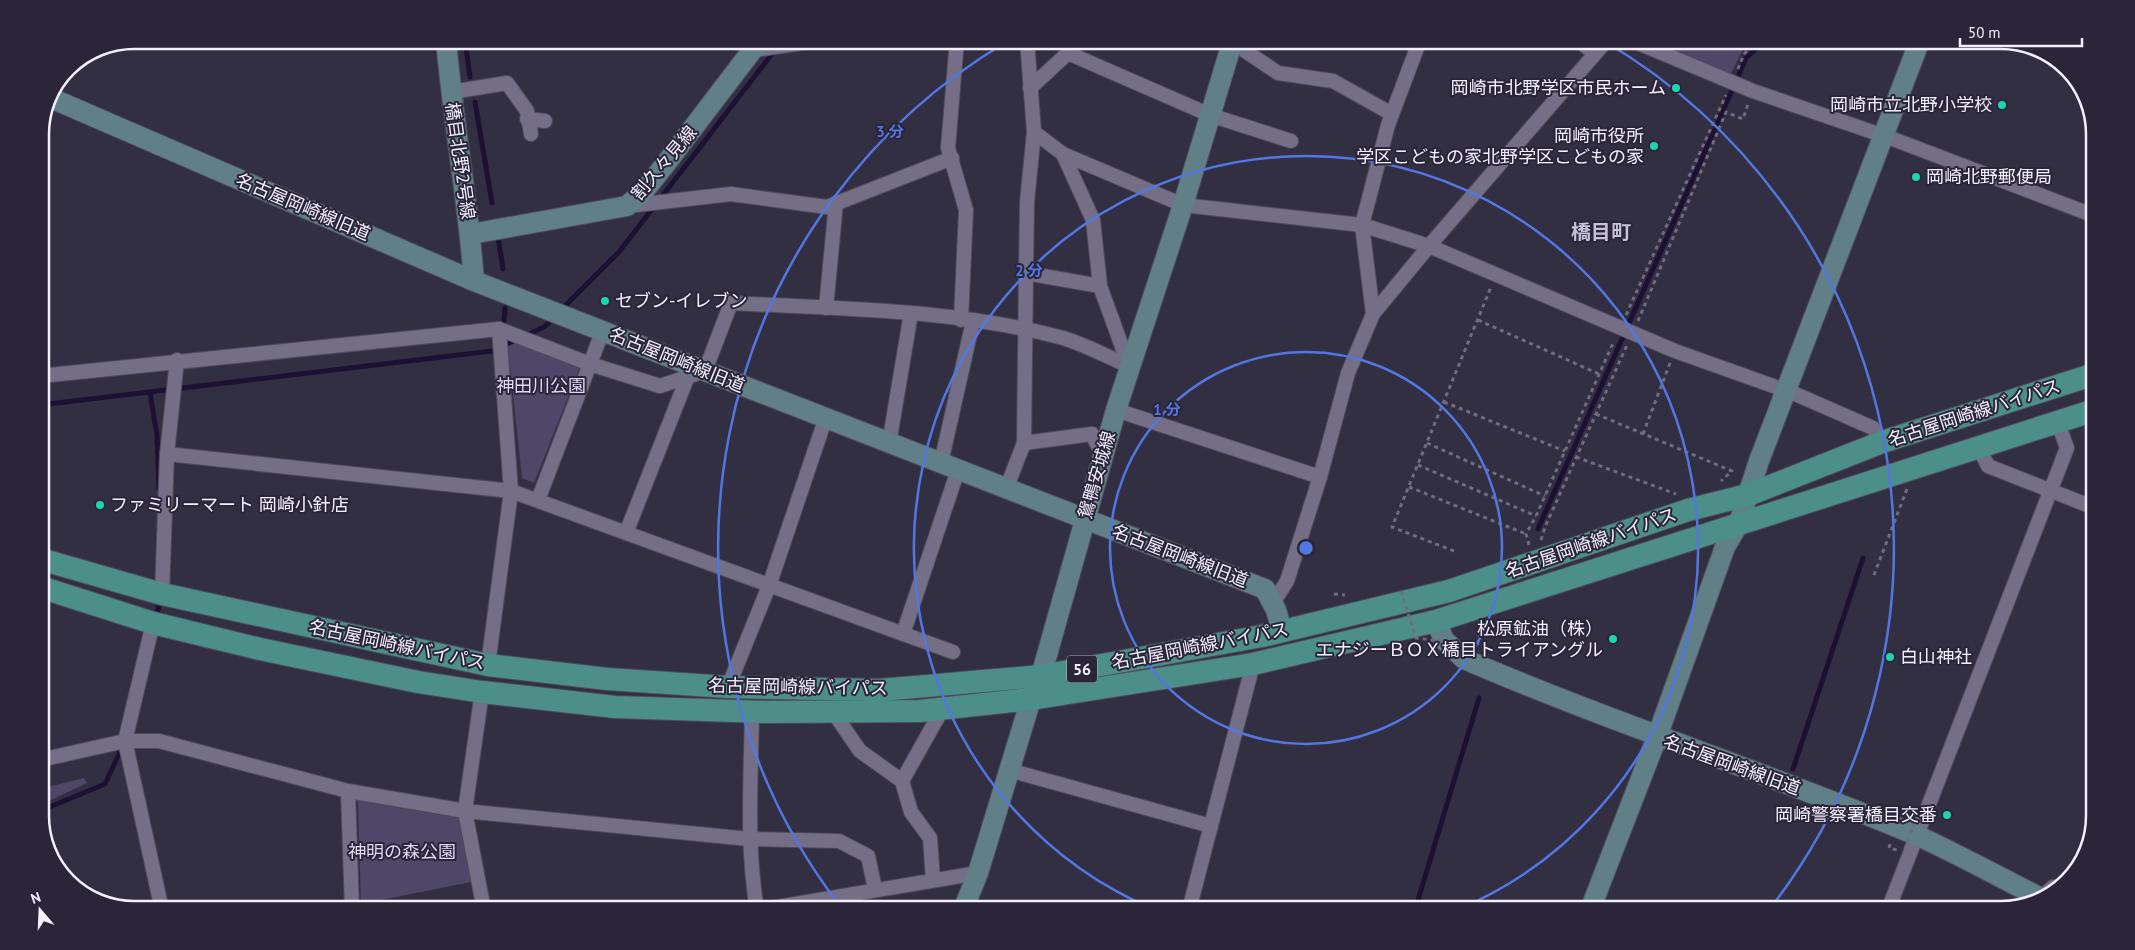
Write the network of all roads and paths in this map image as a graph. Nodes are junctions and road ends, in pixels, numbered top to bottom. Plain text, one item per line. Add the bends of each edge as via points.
1 (447, 49) edge
2 (754, 49) edge
3 (956, 49) edge
4 (1027, 49) edge
5 (1070, 49) edge
6 (1229, 49) edge
7 (1243, 49) edge
8 (1417, 49) edge
9 (1589, 49) edge
10 (1598, 49) edge
11 (1653, 49) edge
12 (1749, 49) edge
13 (1917, 49) edge
14 (1068, 53) junction
15 (1594, 53) junction
16 (1732, 82) junction
17 (1030, 88) junction
18 (1753, 91) junction
19 (451, 92) junction
20 (56, 100) edge
21 (1392, 114) junction
22 (1210, 115) junction
23 (527, 119) junction
24 (545, 121) dead end
25 (1034, 132) junction
26 (531, 134) dead end
27 (1883, 136) junction
28 (1291, 141) dead end
29 (1062, 154) junction
30 (952, 158) junction
31 (836, 203) junction
32 (628, 206) junction
33 (1183, 206) junction
34 (2086, 213) edge
35 (1362, 225) junction
36 (470, 234) junction
37 (1429, 246) junction
38 (1026, 273) junction
39 (1496, 274) junction
40 (474, 281) junction
41 (1100, 286) junction
42 (826, 308) junction
43 (911, 313) junction
44 (1373, 314) junction
45 (967, 320) junction
46 (1478, 320) junction
47 (499, 329) junction
48 (603, 330) junction
49 (1626, 330) junction
50 (1025, 331) junction
51 (1675, 351) junction
52 (177, 360) junction
53 (590, 364) junction
54 (1129, 366) junction
55 (696, 374) junction
56 (1599, 374) junction
57 (49, 375) edge
58 (2086, 377) edge
59 (1786, 391) junction
60 (1444, 402) junction
61 (1116, 410) junction
62 (2086, 413) edge
63 (1596, 414) junction
64 (826, 417) junction
65 (2058, 423) junction
66 (1643, 434) junction
67 (1882, 442) junction
68 (1024, 443) junction
69 (1427, 443) junction
70 (889, 444) junction
71 (1979, 448) junction
72 (1565, 451) junction
73 (167, 454) junction
74 (1103, 456) junction
75 (1576, 457) junction
76 (1418, 465) junction
77 (949, 466) junction
78 (1732, 471) dead end
79 (1320, 477) junction
80 (1909, 484) dead end
81 (1409, 487) junction
82 (1006, 489) junction
83 (511, 491) junction
84 (2051, 491) junction
85 (1748, 495) junction
86 (1545, 496) junction
87 (1683, 497) dead end
88 (538, 500) junction
89 (2086, 505) edge
90 (1536, 516) junction
91 (1085, 519) junction
92 (1738, 525) junction
93 (626, 532) junction
94 (1526, 534) junction
95 (1543, 546) dead end
96 (1530, 550) dead end
97 (1454, 551) dead end
98 (49, 562) edge
99 (1874, 574) dead end
100 (769, 586) junction
101 (49, 590) edge
102 (1401, 591) dead end
103 (162, 594) junction
104 (1273, 603) junction
105 (1436, 621) junction
106 (1484, 621) dead end
107 (153, 623) junction
108 (1282, 631) junction
109 (903, 634) junction
110 (1477, 646) junction
111 (1483, 650) dead end
112 (953, 652) dead end
113 (1253, 664) junction
114 (488, 666) junction
115 (1041, 676) junction
116 (728, 687) junction
117 (482, 692) junction
118 (1031, 699) junction
119 (942, 708) junction
120 (752, 712) junction
121 (833, 712) junction
122 (1657, 737) junction
123 (125, 741) junction
124 (49, 758) edge
125 (1009, 770) junction
126 (902, 781) junction
127 (348, 791) junction
128 (464, 811) junction
129 (1211, 826) junction
130 (1913, 834) junction
131 (749, 839) junction
132 (1890, 844) dead end
133 (1900, 852) dead end
134 (978, 873) junction
135 (933, 880) junction
136 (875, 889) junction
137 (2034, 895) edge
138 (160, 901) edge
139 (352, 901) edge
140 (482, 901) edge
141 (756, 901) edge
142 (808, 901) edge
143 (967, 901) edge
144 (1191, 901) edge
145 (1593, 901) edge
146 (1891, 901) edge

1 - 19 street, 橋目北野2号線
2 - 32 street, 割久々見線 via 644,191
3 - 30 street via 948,148
4 - 17 street
5 - 14 street
6 - 22 street, 鴛鴨安城線
7 - 21 street via 1278,72 1332,81
8 - 21 street
9 - 15 street
10 - 15 street
11 - 16 street
12 - 16 path
13 - 27 street
14 - 17 street
14 - 22 street
15 - 37 street
16 - 18 street
16 - 49 path
17 - 25 street
18 - 27 street
18 - 49 path via 1743,119 1726,112
19 - 23 street via 507,83 527,111
19 - 36 street, 橋目北野2号線
20 - 40 street, 名古屋岡崎線旧道
21 - 35 street
22 - 28 street
22 - 33 street, 鴛鴨安城線
23 - 24 street
23 - 26 street
25 - 29 street
25 - 38 street via 1027,202
27 - 34 street
27 - 59 street
29 - 33 street
29 - 41 street via 1094,220
30 - 31 street
30 - 45 street via 966,210
31 - 32 street via 827,207 731,194
31 - 42 street
32 - 36 street, 割久々見線
33 - 35 street
33 - 54 street, 鴛鴨安城線
35 - 37 street
35 - 44 street
36 - 40 street, 橋目北野2号線
37 - 39 street
37 - 44 street
38 - 41 street
38 - 50 street
39 - 46 path
39 - 49 street
40 - 48 street, 名古屋岡崎線旧道
41 - 54 street
42 - 43 street
42 - 55 street via 731,303
43 - 45 street
43 - 70 street
44 - 79 street via 1348,373
45 - 50 street
45 - 77 street
46 - 56 path
46 - 60 path
47 - 52 street
47 - 53 street
47 - 83 street
48 - 53 street
48 - 55 street, 名古屋岡崎線旧道
49 - 51 street
49 - 56 path
49 - 63 path
50 - 54 street via 1064,339
50 - 68 street
51 - 59 street
51 - 66 path
52 - 57 street
52 - 73 street
53 - 55 street via 660,386
53 - 88 street
54 - 61 street, 鴛鴨安城線
55 - 64 street, 名古屋岡崎線旧道
55 - 93 street
56 - 72 path
58 - 67 main road, 名古屋岡崎線バイパス / 56
59 - 67 street via 1873,428
59 - 85 street
60 - 69 path
60 - 72 path
61 - 74 street, 鴛鴨安城線
61 - 79 street
62 - 65 main road, 名古屋岡崎線バイパス / 56
63 - 66 path
63 - 75 path
64 - 70 street, 名古屋岡崎線旧道
64 - 100 street
65 - 71 main road, 名古屋岡崎線バイパス / 56
65 - 84 street via 2067,448
66 - 78 path
67 - 85 main road, 名古屋岡崎線バイパス / 56
68 - 74 street via 1092,434
68 - 82 street
69 - 76 path
69 - 86 path
70 - 77 street, 名古屋岡崎線旧道
71 - 84 street via 1988,466
71 - 92 main road, 名古屋岡崎線バイパス / 56
72 - 86 path
73 - 83 street
73 - 103 street
74 - 91 street, 鴛鴨安城線
75 - 87 path
75 - 95 path via 1544,528
76 - 81 path
76 - 90 path
77 - 82 street, 名古屋岡崎線旧道
77 - 109 street
79 - 104 street via 1287,581
80 - 99 path
81 - 94 path
81 - 97 path via 1392,527
82 - 91 street, 名古屋岡崎線旧道
83 - 88 street
83 - 114 street
84 - 89 street
84 - 130 street via 1925,812
85 - 92 street
85 - 108 main road, 名古屋岡崎線バイパス / 56 via 1688,510 1449,591
86 - 90 path
88 - 93 street
90 - 94 path
91 - 104 street, 名古屋岡崎線旧道 via 1265,589
91 - 115 street, 鴛鴨安城線
92 - 105 main road, 名古屋岡崎線バイパス / 56
92 - 122 street via 1725,548
93 - 100 street
94 - 96 path
98 - 103 main road, 名古屋岡崎線バイパス / 56
100 - 109 street
100 - 116 street
101 - 107 main road, 名古屋岡崎線バイパス / 56
102 - 110 path, bridge via 1416,638
103 - 114 main road, 名古屋岡崎線バイパス / 56
104 - 108 street, 名古屋岡崎線旧道
105 - 113 main road, 名古屋岡崎線バイパス / 56
105 - 122 street, 名古屋岡崎線旧道 via 1444,640 1464,659
106 - 110 path
107 - 117 main road, 名古屋岡崎線バイパス / 56 via 269,651
107 - 123 street
108 - 115 main road, 名古屋岡崎線バイパス / 56
109 - 112 street
110 - 111 path
113 - 118 main road, 名古屋岡崎線バイパス / 56
113 - 129 street
114 - 116 main road, 名古屋岡崎線バイパス / 56 via 607,679
115 - 116 main road, 名古屋岡崎線バイパス / 56 via 880,690
115 - 118 street, 鴛鴨安城線
117 - 120 main road, 名古屋岡崎線バイパス / 56 via 615,707
117 - 128 street
118 - 119 main road, 名古屋岡崎線バイパス / 56
118 - 125 street, 鴛鴨安城線
119 - 121 main road, 名古屋岡崎線バイパス / 56
119 - 126 street
120 - 121 main road, 名古屋岡崎線バイパス / 56
120 - 131 street
121 - 126 street via 860,751
122 - 130 street, 名古屋岡崎線旧道
122 - 145 street
123 - 124 street
123 - 127 street via 159,741
123 - 138 street
125 - 129 street
125 - 134 street, 鴛鴨安城線
126 - 135 street via 911,812 930,838
127 - 128 street
127 - 139 street
128 - 131 street
128 - 140 street
129 - 144 street
130 - 137 street, 名古屋岡崎線旧道
130 - 146 street
131 - 136 street via 839,841 868,856
131 - 141 street
132 - 133 path via 1889,848
134 - 135 street
134 - 143 street, 鴛鴨安城線
135 - 136 street
136 - 142 street

